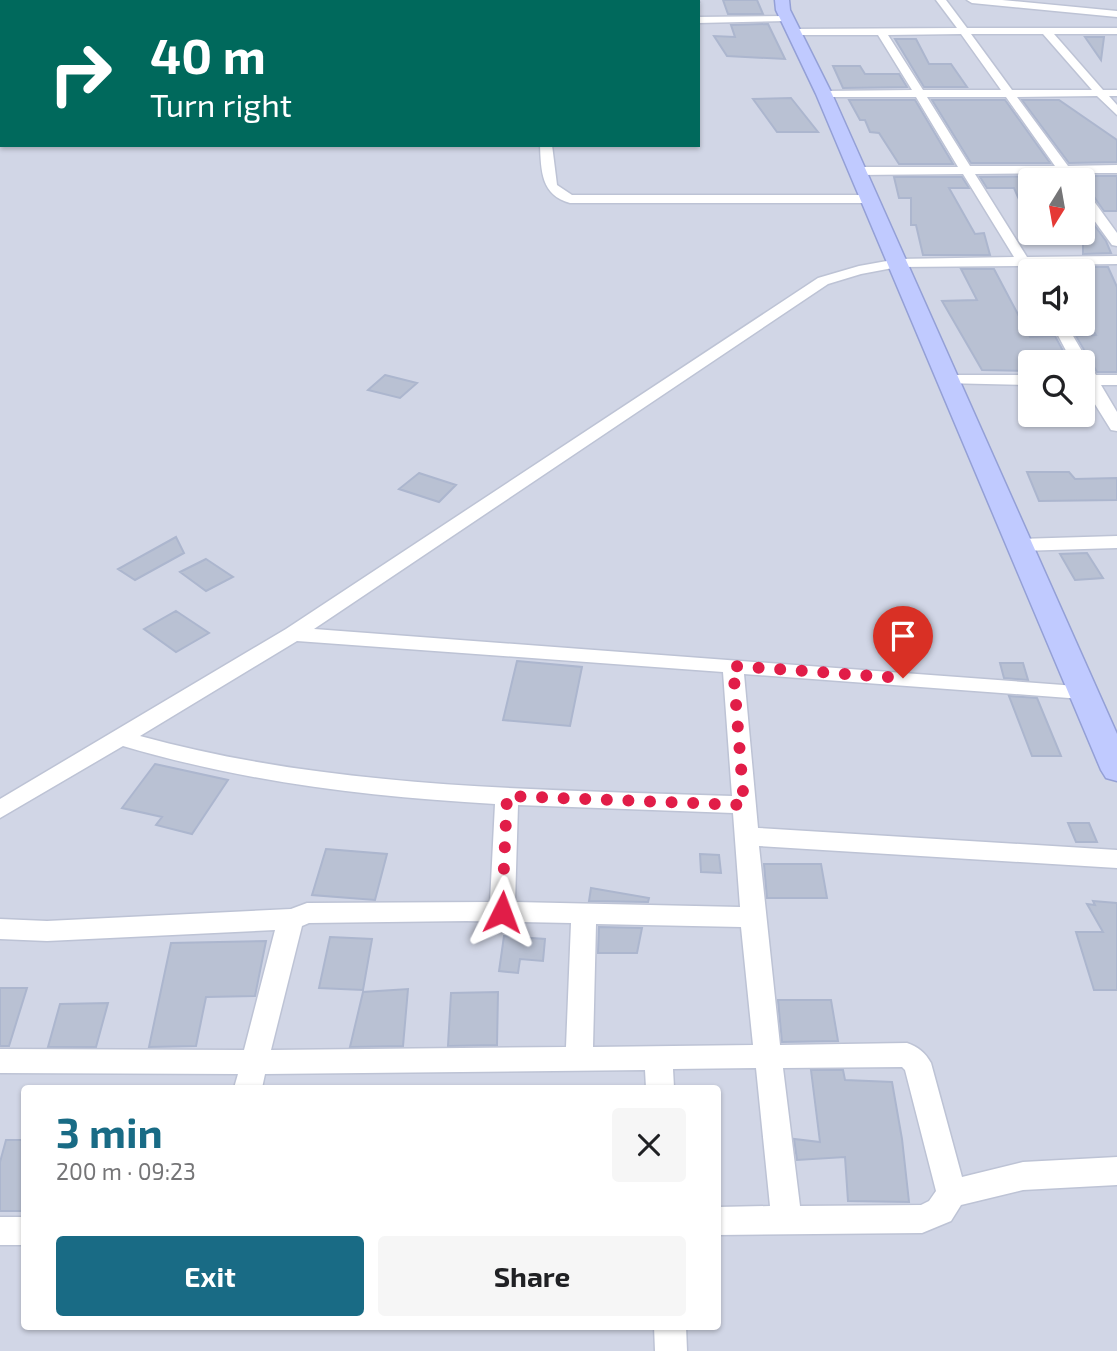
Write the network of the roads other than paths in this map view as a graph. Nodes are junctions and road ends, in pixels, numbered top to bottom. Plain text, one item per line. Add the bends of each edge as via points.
1 (942, 0) edge
2 (972, 0) edge
3 (983, 1) edge
4 (1064, 4) edge
5 (1117, 14) edge
6 (787, 17) edge
7 (700, 18) edge
8 (1046, 31) junction
9 (1117, 31) edge
10 (881, 32) junction
11 (965, 32) junction
12 (1117, 93) edge
13 (824, 94) junction
14 (1010, 94) junction
15 (1101, 94) junction
16 (922, 95) junction
17 (1117, 112) edge
18 (546, 147) edge
19 (1063, 168) edge
20 (1117, 169) edge
21 (966, 170) junction
22 (857, 171) junction
23 (1096, 172) edge
24 (1018, 173) edge
25 (869, 200) junction
26 (1096, 214) edge
27 (1117, 242) edge
28 (1022, 259) edge
29 (1117, 260) edge
30 (1095, 262) edge
31 (898, 263) junction
32 (1018, 267) edge
33 (1095, 377) edge
34 (949, 380) junction
35 (1018, 380) edge
36 (1117, 380) edge
37 (1095, 391) edge
38 (1117, 426) edge
39 (1117, 542) edge
40 (1020, 544) junction
41 (293, 634) junction
42 (733, 666) junction
43 (1082, 692) junction
44 (120, 738) junction
45 (1116, 765) edge
46 (507, 796) junction
47 (744, 805) junction
48 (0, 810) edge
49 (747, 836) junction
50 (1117, 859) edge
51 (502, 912) junction
52 (584, 914) junction
53 (753, 917) junction
54 (293, 919) junction
55 (0, 929) edge
56 (768, 1057) junction
57 (658, 1058) junction
58 (579, 1059) junction
59 (0, 1061) edge
60 (251, 1075) edge
61 (660, 1085) edge
62 (1117, 1171) edge
63 (952, 1193) junction
64 (787, 1220) junction
65 (721, 1221) edge
66 (0, 1231) edge
67 (21, 1231) edge
68 (670, 1330) edge
69 (671, 1351) edge

1 - 11 street
2 - 3 street
3 - 4 street
4 - 5 street
6 - 7 street
6 - 10 street
6 - 13 street
8 - 9 street
8 - 11 street
8 - 15 street
10 - 11 street
10 - 16 street
11 - 14 street
12 - 15 street
13 - 16 street
13 - 22 street
14 - 15 street
14 - 16 street
14 - 19 street
15 - 17 street
16 - 21 street
18 - 25 street via 549,185 570,199
20 - 23 street
21 - 22 street
21 - 24 street
21 - 28 street
22 - 25 street
25 - 31 street
26 - 27 street
29 - 30 street
31 - 32 street
31 - 34 street
31 - 41 street via 823,281
33 - 36 street
34 - 35 street
34 - 40 street
37 - 38 street
39 - 40 street
40 - 43 street
41 - 42 street
41 - 44 street
42 - 43 street
42 - 47 street
43 - 45 street
44 - 46 street via 277,775
44 - 48 street
46 - 47 street
46 - 51 street
47 - 49 street
49 - 50 street
49 - 53 street
51 - 52 street
51 - 54 street via 307,913
52 - 53 street
52 - 58 street
53 - 56 street
54 - 55 street via 47,931
54 - 60 street
56 - 57 street
56 - 63 street via 907,1055 917,1063
56 - 64 street
57 - 58 street
57 - 61 street
58 - 60 street
59 - 60 street
62 - 63 street via 1023,1176
63 - 64 street via 940,1211 922,1219
64 - 65 street
66 - 67 street
68 - 69 street

